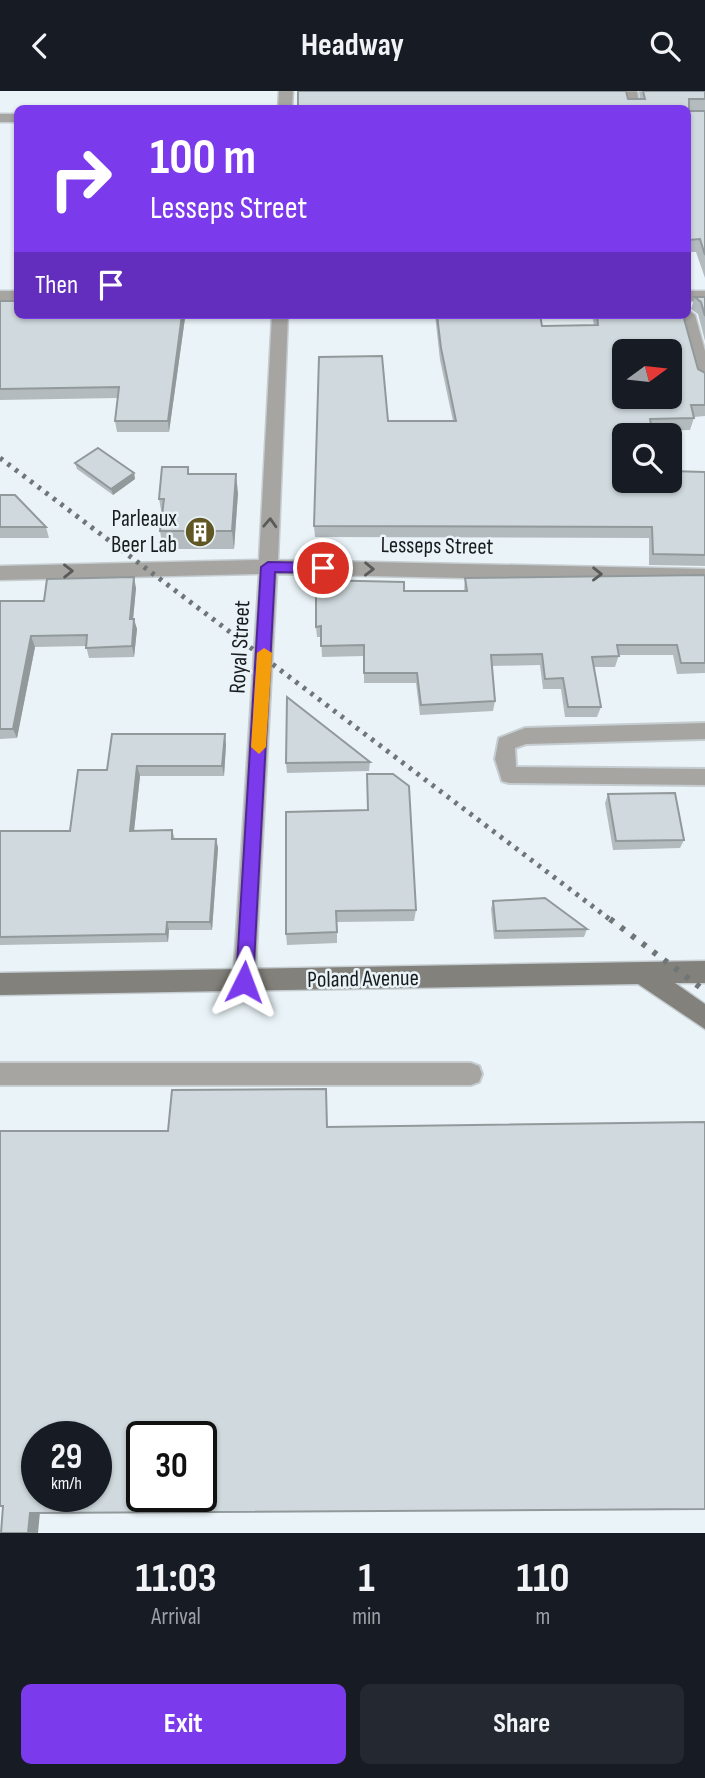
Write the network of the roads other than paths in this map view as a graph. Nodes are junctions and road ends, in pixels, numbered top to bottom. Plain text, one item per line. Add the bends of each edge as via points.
1 (280, 319) edge
2 (688, 319) edge
3 (705, 380) edge
4 (268, 567) junction
5 (0, 573) edge
6 (705, 576) edge
7 (705, 731) edge
8 (705, 777) edge
9 (705, 972) edge
10 (642, 973) junction
11 (244, 982) junction
12 (0, 984) edge
13 (705, 1019) edge
14 (0, 1074) edge
15 (471, 1074) dead end

4 -> 1 street, Royal Street
2 - 3 street
5 -> 4 street, Lesseps Street
4 -> 6 street, Lesseps Street
4 - 11 street, Royal Street
7 - 8 lane via 525,736 506,743 504,759 509,775
9 - 10 street, Poland Avenue
10 - 11 street, Poland Avenue
10 - 13 street
11 - 12 street, Poland Avenue
14 - 15 lane

